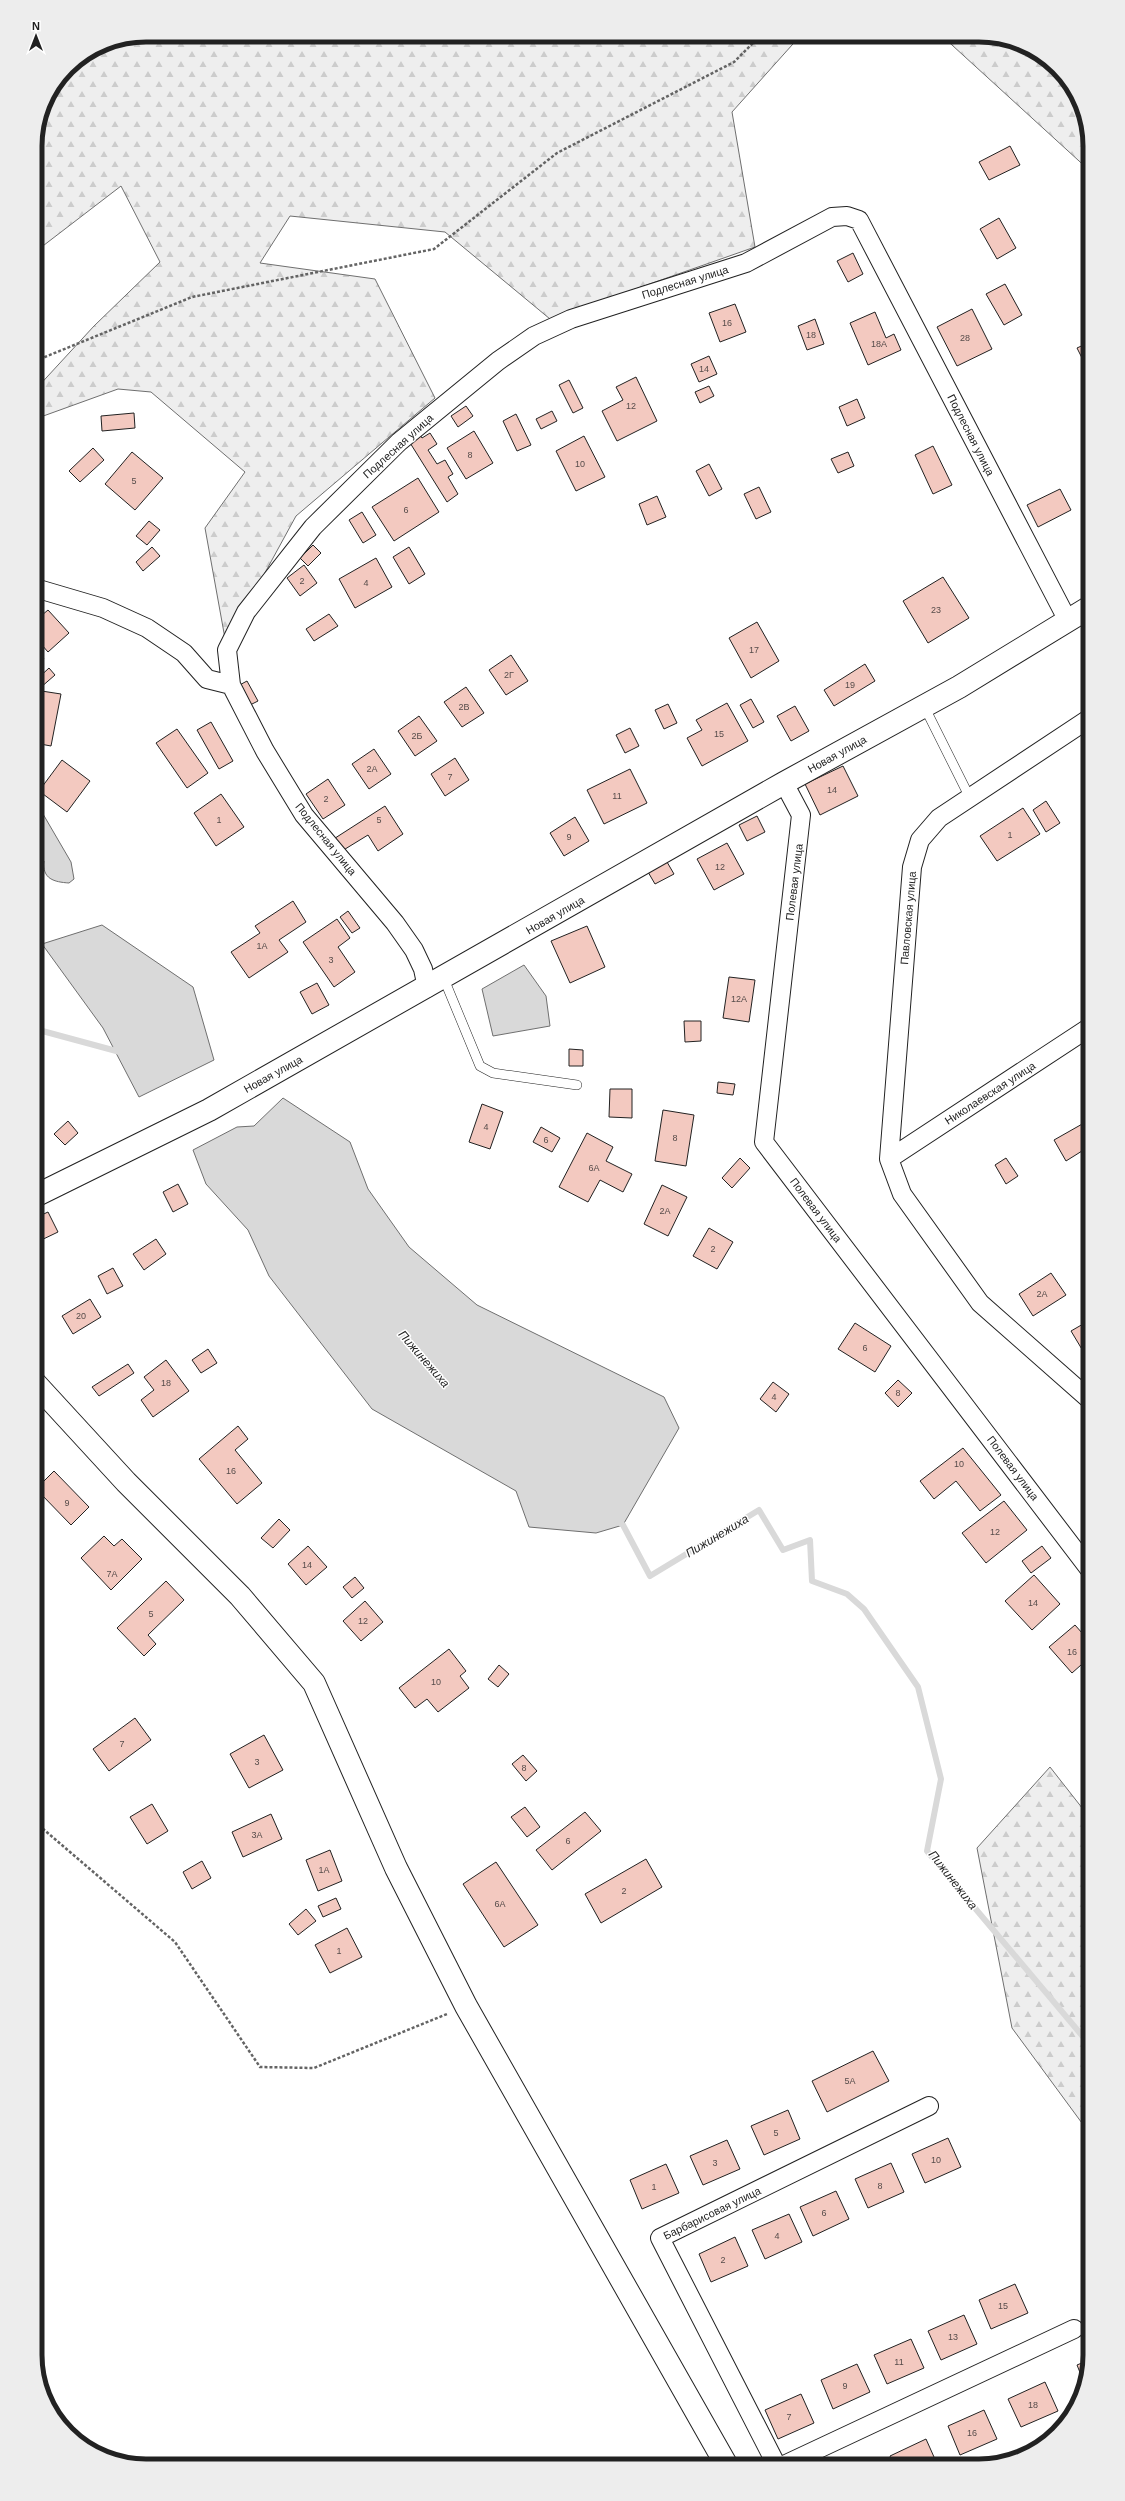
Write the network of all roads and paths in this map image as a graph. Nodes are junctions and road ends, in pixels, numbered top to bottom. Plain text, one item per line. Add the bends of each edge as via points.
1 (754, 42) edge
2 (42, 358) edge
3 (42, 590) edge
4 (1083, 611) edge
5 (1067, 619) junction
6 (231, 685) junction
7 (924, 706) junction
8 (1083, 723) edge
9 (784, 783) junction
10 (970, 798) junction
11 (436, 983) junction
12 (1083, 1032) edge
13 (577, 1085) dead end
14 (889, 1159) junction
15 (42, 1193) edge
16 (42, 1391) edge
17 (1083, 1394) edge
18 (1083, 1561) edge
19 (42, 1828) edge
20 (466, 2006) junction
21 (929, 2106) dead end
22 (1074, 2329) dead end
23 (723, 2459) edge
24 (773, 2459) edge
25 (797, 2459) edge

1 - 2 path via 734,62 557,153 434,249 192,297
3 - 6 street via 103,608 147,628 184,653 207,679
4 - 5 street, Новая улица
5 - 6 street, Подлесная улица via 859,220 847,216 832,218 746,264 571,319 534,336 498,361 399,442 313,527 246,612 227,650
5 - 7 street, Новая улица
6 - 11 street, Подлесная улица via 265,752 304,814 398,928 414,950 423,969
7 - 9 street, Новая улица
7 - 10 lane
8 - 10 street, Павловская улица
9 - 11 street, Новая улица
9 - 18 street, Полевая улица via 801,815 764,1142
10 - 14 street, Павловская улица via 939,818 920,840 912,867
11 - 13 lane via 480,1066 493,1073
11 - 15 street, Новая улица via 209,1110
12 - 14 street, Николаевская улица
14 - 17 street via 902,1194 980,1302
16 - 20 street via 126,1482 240,1596 314,1684 396,1868
19 - 20 path via 175,1942 260,2067 314,2068
20 - 23 street
21 - 24 street, Барбарисовая улица via 660,2238
22 - 25 street

